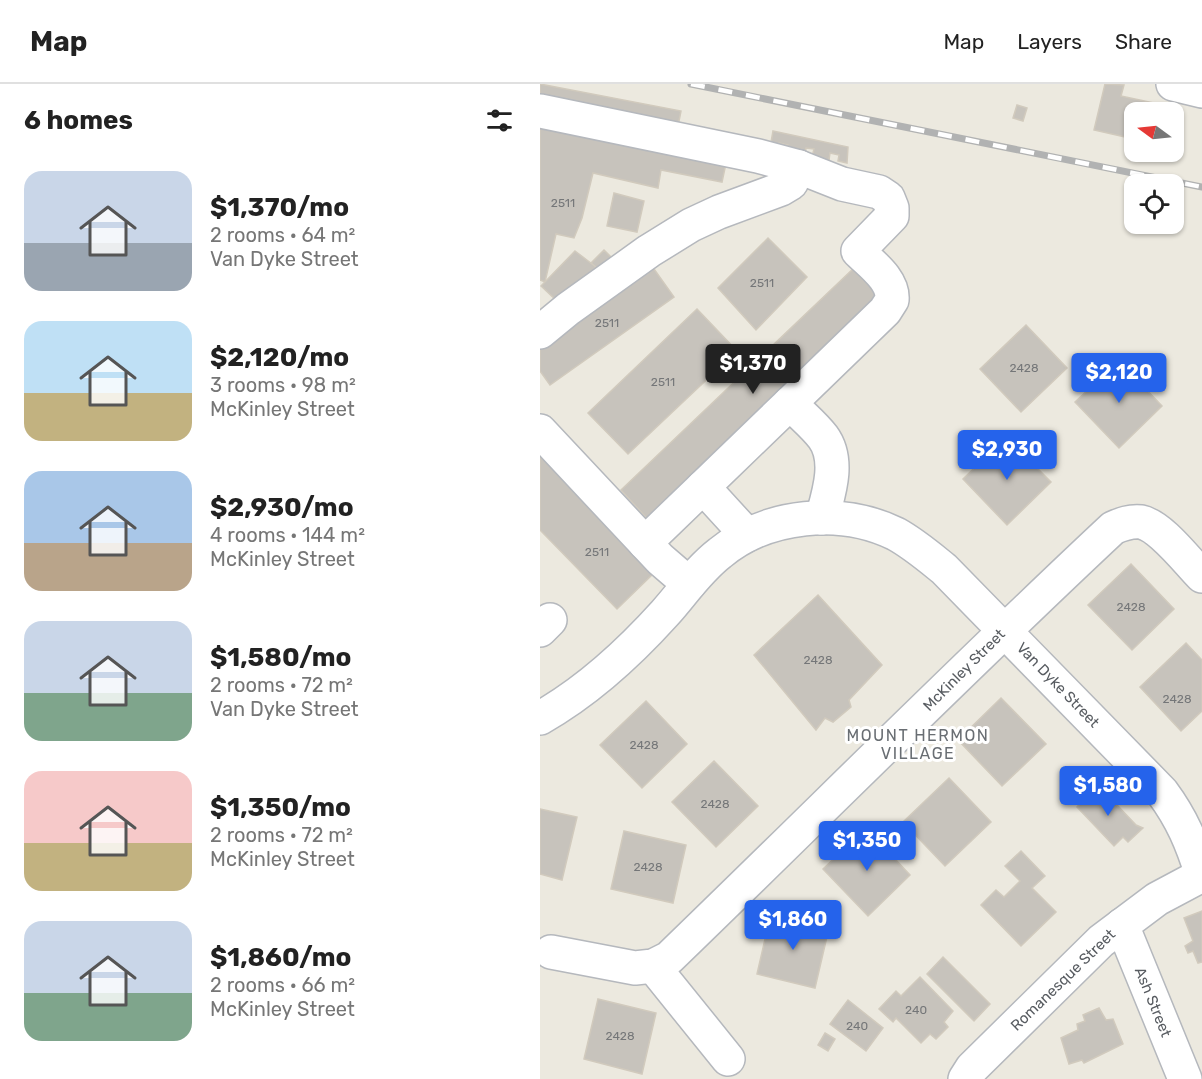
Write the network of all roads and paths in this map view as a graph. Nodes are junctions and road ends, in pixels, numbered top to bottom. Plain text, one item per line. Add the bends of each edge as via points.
1 (1173, 84) edge
2 (1202, 91) edge
3 (540, 111) edge
4 (800, 167) junction
5 (540, 332) edge
6 (790, 403) junction
7 (540, 431) edge
8 (703, 487) junction
9 (822, 518) junction
10 (747, 535) junction
11 (645, 543) junction
12 (1202, 576) edge
13 (687, 587) junction
14 (1004, 629) junction
15 (540, 718) edge
16 (1202, 875) edge
17 (1122, 925) junction
18 (551, 952) dead end
19 (652, 966) junction
20 (728, 1059) dead end
21 (965, 1079) edge
22 (1185, 1079) edge

1 - 2 street
3 - 4 street
4 - 5 street via 791,183 781,189 691,225 649,251
4 - 6 street via 888,198 892,216 858,251 878,270 893,293 885,311
6 - 8 street
6 - 9 street via 823,436 832,458
7 - 11 street
8 - 10 street
8 - 11 street
9 - 10 street, Van Dyke Street via 776,524
9 - 14 street, Van Dyke Street via 866,523 920,549
10 - 13 street, Van Dyke Street via 721,551
11 - 13 street
12 - 14 street, McKinley Street via 1155,528 1127,522 1113,528
13 - 15 street, Van Dyke Street via 629,651 588,686
14 - 16 street, Van Dyke Street via 1162,792 1193,843
14 - 19 street, McKinley Street via 669,958
16 - 17 street, Romanesque Street via 1157,899
17 - 21 street, Romanesque Street via 1101,941
17 - 22 street, Ash Street
18 - 19 street via 635,968
19 - 20 street

